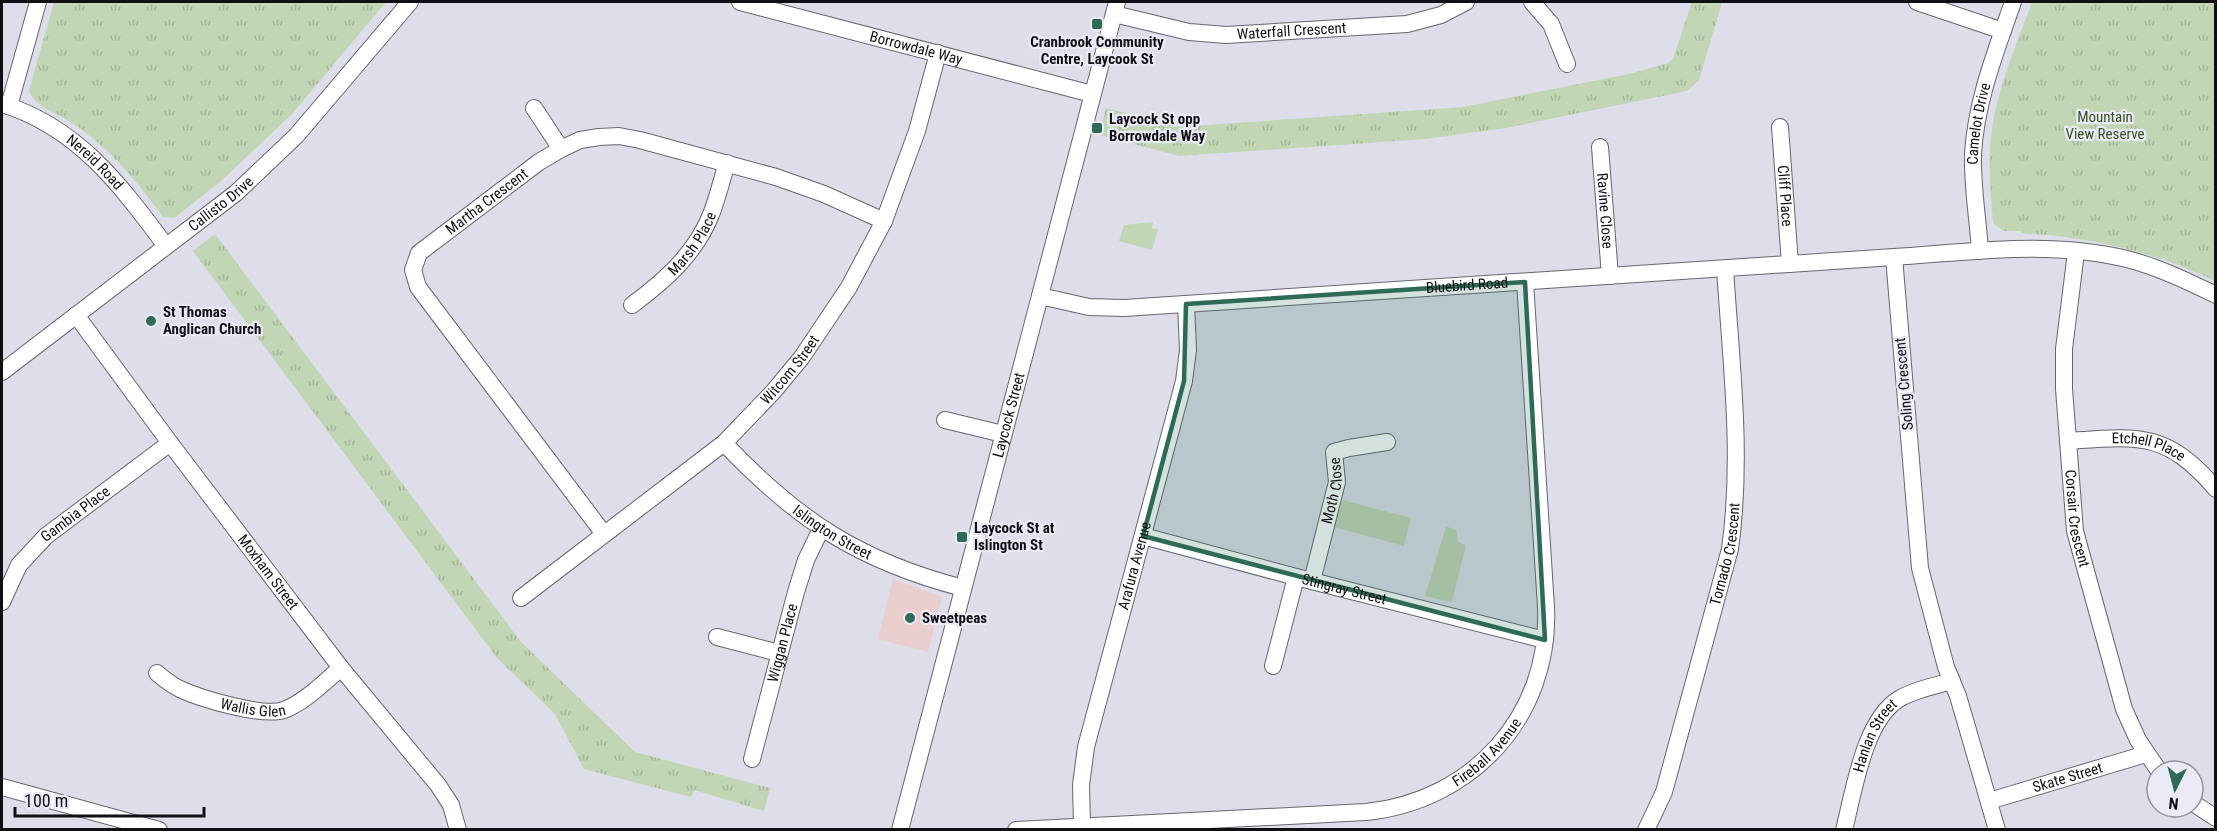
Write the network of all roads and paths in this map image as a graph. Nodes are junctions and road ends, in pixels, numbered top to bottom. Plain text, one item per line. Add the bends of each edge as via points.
1 (38, 2) edge
2 (410, 2) edge
3 (740, 2) edge
4 (1466, 2) edge
5 (1532, 2) edge
6 (1917, 2) edge
7 (2013, 2) edge
8 (1115, 8) edge
9 (2003, 31) junction
10 (938, 53) junction
11 (1567, 64) dead end
12 (1092, 94) junction
13 (5, 105) edge
14 (534, 108) dead end
15 (1780, 127) dead end
16 (1600, 147) dead end
17 (561, 148) junction
18 (727, 163) junction
19 (884, 222) junction
20 (166, 246) junction
21 (1980, 251) junction
22 (2076, 252) junction
23 (1894, 257) junction
24 (1790, 264) junction
25 (1725, 268) junction
26 (1610, 276) junction
27 (1525, 282) junction
28 (2216, 295) edge
29 (1040, 296) junction
30 (1186, 304) junction
31 (632, 305) dead end
32 (76, 315) junction
33 (2, 372) edge
34 (945, 420) dead end
35 (1003, 434) junction
36 (2068, 441) junction
37 (1387, 442) dead end
38 (170, 443) junction
39 (724, 443) junction
40 (2216, 489) edge
41 (821, 529) junction
42 (604, 534) junction
43 (1143, 536) junction
44 (1304, 579) junction
45 (963, 588) junction
46 (520, 598) dead end
47 (2, 602) edge
48 (717, 637) dead end
49 (1545, 640) junction
50 (779, 653) junction
51 (1273, 666) dead end
52 (341, 668) junction
53 (157, 673) dead end
54 (1952, 681) junction
55 (2146, 754) junction
56 (752, 759) dead end
57 (2150, 759) edge
58 (2, 787) edge
59 (1989, 801) junction
60 (1082, 826) junction
61 (159, 830) edge
62 (458, 830) edge
63 (900, 830) edge
64 (1016, 830) edge
65 (1646, 830) edge
66 (1844, 830) edge
67 (1997, 830) edge

1 - 13 street
2 - 20 street, Callisto Drive via 272,160
3 - 10 street, Borrowdale Way
4 - 8 street, Waterfall Crescent via 1441,15 1407,24 1226,36 1189,32
5 - 11 street via 1551,24
6 - 9 street
7 - 9 street, Camelot Drive
8 - 12 street, Laycock Street
9 - 21 street, Camelot Drive via 1982,96 1973,154
10 - 12 street, Borrowdale Way
10 - 19 street, Witcom Street via 904,170
12 - 29 street, Laycock Street
13 - 20 street, Nereid Road via 55,130 100,164
14 - 17 street
15 - 24 street, Cliff Place
16 - 26 street, Ravine Close
17 - 18 street, Martha Crescent via 589,138 620,136
17 - 42 street, Martha Crescent via 423,249 415,261 414,276 418,287
18 - 19 street, Martha Crescent via 806,187
18 - 31 street, Marsh Place via 712,212 691,250 668,277
19 - 39 street, Witcom Street via 815,339 773,392
20 - 32 street, Callisto Drive
21 - 22 street
21 - 23 street
22 - 28 street via 2126,259 2171,273
22 - 36 street, Corsair Crescent via 2064,349
23 - 24 street, Bluebird Road
23 - 54 street, Soling Crescent via 1918,555
24 - 25 street, Bluebird Road
25 - 26 street, Bluebird Road
25 - 65 street, Tornado Crescent via 1736,510 1730,549 1664,792
26 - 27 street, Bluebird Road
27 - 30 street, Bluebird Road
27 - 49 street, Fireball Avenue
29 - 30 street, Bluebird Road via 1105,308
29 - 35 street, Laycock Street
30 - 43 street, Arafura Avenue via 1188,350 1184,381
32 - 33 street, Callisto Drive
32 - 38 street, Moxham Street
34 - 35 street
35 - 45 street, Laycock Street
36 - 40 street, Etchell Place via 2125,437 2150,440 2178,453
36 - 55 street, Corsair Crescent via 2074,523 2081,558 2124,709
37 - 44 street, Moth Close via 1334,452 1335,493
38 - 47 street, Gambia Place via 46,536 19,565
38 - 52 street, Moxham Street
39 - 41 street, Islington Street via 761,481
39 - 42 street, Witcom Street
41 - 45 street, Islington Street via 893,566
41 - 50 street, Wiggan Place via 806,560
42 - 46 street, Witcom Street
43 - 44 street, Stingray Street
43 - 60 street, Arafura Avenue via 1085,753
44 - 49 street, Stingray Street
44 - 51 street
45 - 63 street, Laycock Street
48 - 50 street
49 - 60 street, Fireball Avenue via 1531,693 1508,734 1477,768 1427,797 1366,812
50 - 56 street, Wiggan Place
52 - 53 street, Wallis Glen via 292,706 268,712 193,695
52 - 62 street, Moxham Street via 438,785 451,805
54 - 59 street, Soling Crescent
54 - 66 street, Hanlan Street via 1901,698 1879,717 1868,740
55 - 57 street, Corsair Crescent
55 - 59 street, Skate Street
58 - 61 street
59 - 67 street, Soling Crescent
60 - 64 street, Fireball Avenue

